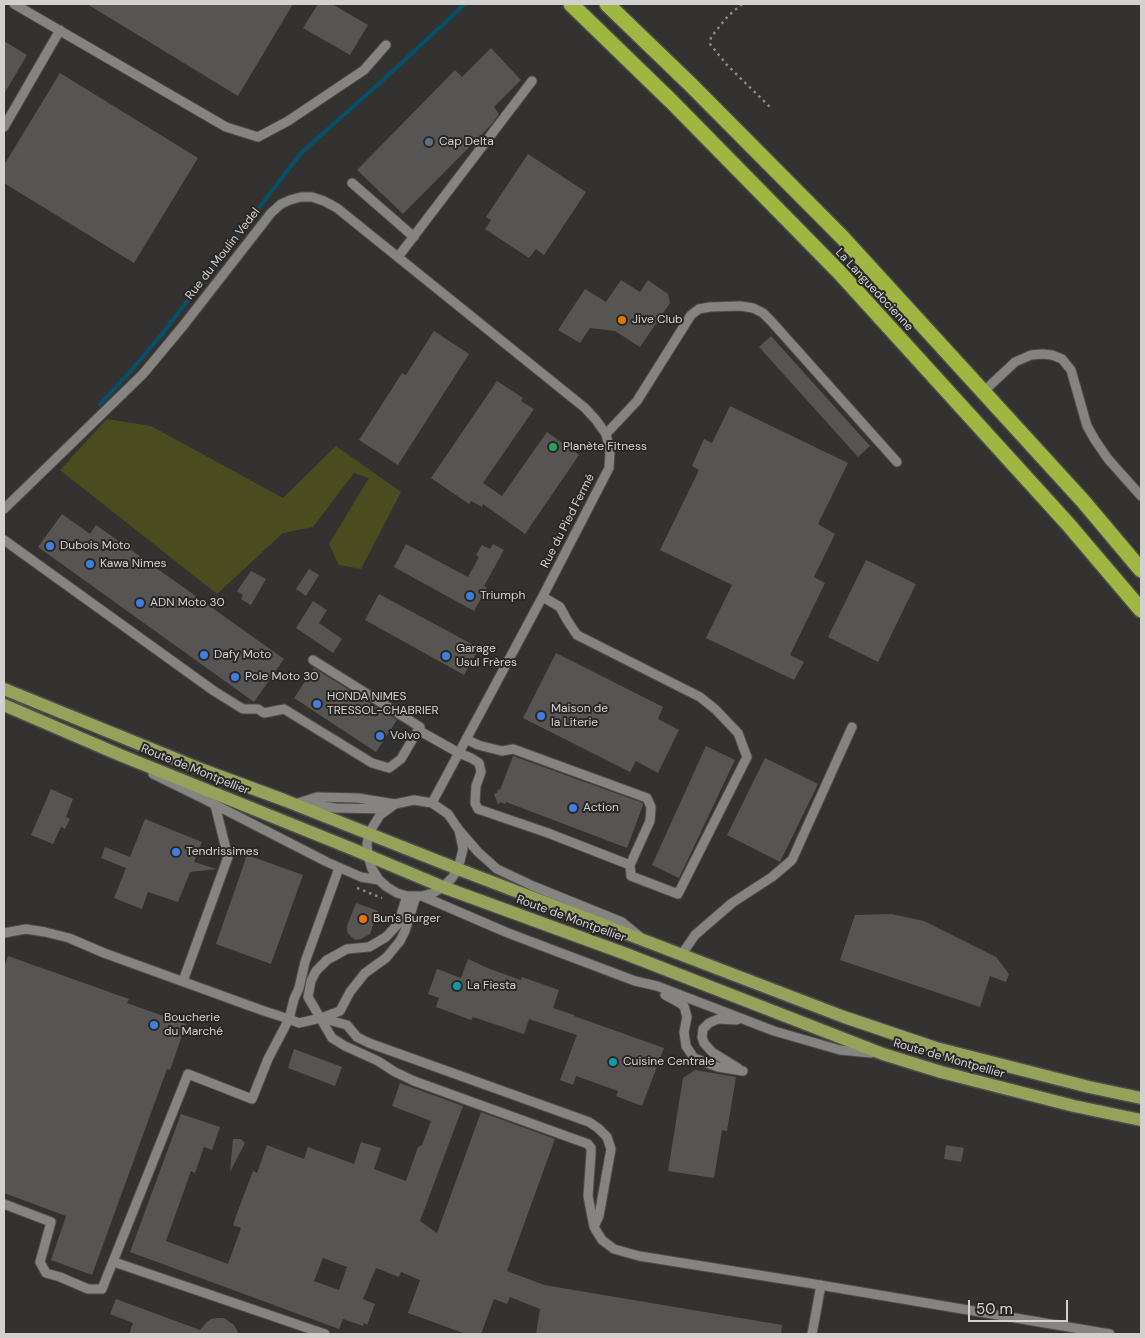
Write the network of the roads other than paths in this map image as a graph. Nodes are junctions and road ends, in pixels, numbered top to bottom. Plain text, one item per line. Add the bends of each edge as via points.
1 (14, 4) edge
2 (570, 4) edge
3 (607, 4) edge
4 (60, 30) junction
5 (386, 45) dead end
6 (532, 81) dead end
7 (4, 127) edge
8 (352, 183) dead end
9 (414, 237) junction
10 (398, 257) junction
11 (983, 392) junction
12 (606, 434) junction
13 (897, 462) dead end
14 (1141, 496) edge
15 (4, 509) edge
16 (4, 540) edge
17 (1141, 570) edge
18 (542, 597) junction
19 (1141, 610) edge
20 (313, 660) dead end
21 (4, 689) edge
22 (4, 705) edge
23 (852, 727) dead end
24 (418, 730) junction
25 (466, 739) junction
26 (459, 753) junction
27 (120, 754) junction
28 (284, 800) junction
29 (432, 803) junction
30 (215, 805) junction
31 (392, 806) junction
32 (459, 830) junction
33 (369, 833) junction
34 (368, 856) junction
35 (630, 865) junction
36 (339, 868) junction
37 (458, 868) junction
38 (379, 880) junction
39 (443, 887) junction
40 (415, 896) junction
41 (4, 934) edge
42 (640, 938) junction
43 (682, 954) junction
44 (635, 980) junction
45 (183, 981) junction
46 (289, 1018) junction
47 (321, 1018) junction
48 (748, 1022) junction
49 (396, 1052) junction
50 (883, 1054) junction
51 (389, 1068) junction
52 (1141, 1098) edge
53 (1141, 1120) edge
54 (4, 1204) edge
55 (594, 1227) junction
56 (114, 1262) junction
57 (820, 1285) junction
58 (326, 1334) edge
59 (812, 1334) edge
60 (1110, 1334) edge

1 - 4 street
2 - 19 highway, La Languedocienne via 672,102 840,273 1068,524
3 - 11 highway, La Languedocienne via 842,237
4 - 5 street via 226,127 258,137 288,121 364,70
4 - 7 street
6 - 9 street
8 - 9 street
9 - 10 street
10 - 12 street, Rue du Moulin Vedel via 585,408
10 - 15 street, Rue du Moulin Vedel via 324,200 301,198 281,204 143,374
11 - 14 street via 1015,362 1031,355 1052,355 1062,359 1071,370 1085,419 1095,440
11 - 17 highway, La Languedocienne
12 - 13 street via 637,401 691,315 705,308 740,306 763,313
12 - 18 street, Rue du Pied Fermé via 609,468
16 - 24 street via 243,709 264,713 284,709 372,763 389,768 401,759
18 - 25 street, Rue du Pied Fermé
18 - 35 street via 560,607 577,635 700,697 738,733 747,757 678,894 631,876
20 - 24 street via 420,727
21 - 28 main road, Route de Montpellier
22 - 27 main road, Route de Montpellier
23 - 43 street via 792,860 695,934
24 - 26 street
25 - 26 street, Rue du Pied Fermé
25 - 35 street via 502,751 513,749 647,798 651,807 650,821
26 - 29 street, Rue du Pied Fermé
26 - 35 street via 479,763 481,772 475,802 478,809
27 - 30 street via 148,772
27 - 34 main road, Route de Montpellier
28 - 31 street via 336,808
28 - 33 main road, Route de Montpellier
29 - 31 street via 414,800
29 - 32 street via 448,814
30 - 36 street
30 - 45 street via 228,858
31 - 33 street via 380,815
32 - 37 street via 463,849
32 - 42 street via 497,869 622,922
33 - 34 street
33 - 37 main road, Route de Montpellier
34 - 38 street
34 - 39 main road, Route de Montpellier
36 - 38 street
36 - 46 street via 305,962
37 - 39 street
37 - 42 main road, Route de Montpellier
38 - 40 street via 397,893
39 - 40 street
39 - 50 main road, Route de Montpellier
40 - 44 street
40 - 47 street via 400,942 386,958 365,973 340,1011
40 - 47 street via 386,937 369,947 347,950 327,960 316,971 308,996
41 - 45 street via 26,929 69,938
42 - 43 main road, Route de Montpellier
43 - 52 main road, Route de Montpellier via 844,1017 936,1048
44 - 48 street
44 - 48 street via 684,1006 686,1046 694,1058 718,1067 743,1071 712,1052 704,1043 703,1029 718,1019
45 - 46 street via 264,1012
46 - 47 street via 300,1023
46 - 56 street via 252,1099 188,1074
47 - 49 street via 347,1025 357,1037
47 - 51 street via 332,1038
48 - 50 street via 840,1050
49 - 51 street
49 - 55 street via 598,1128 607,1136 611,1149
50 - 53 main road, Route de Montpellier via 1045,1099
51 - 55 street via 414,1081 588,1144 591,1154 588,1196
54 - 56 street via 51,1222 40,1262 46,1273 88,1289 102,1289
55 - 57 street via 602,1240 614,1249 639,1256
56 - 58 street
57 - 59 street
57 - 60 street

